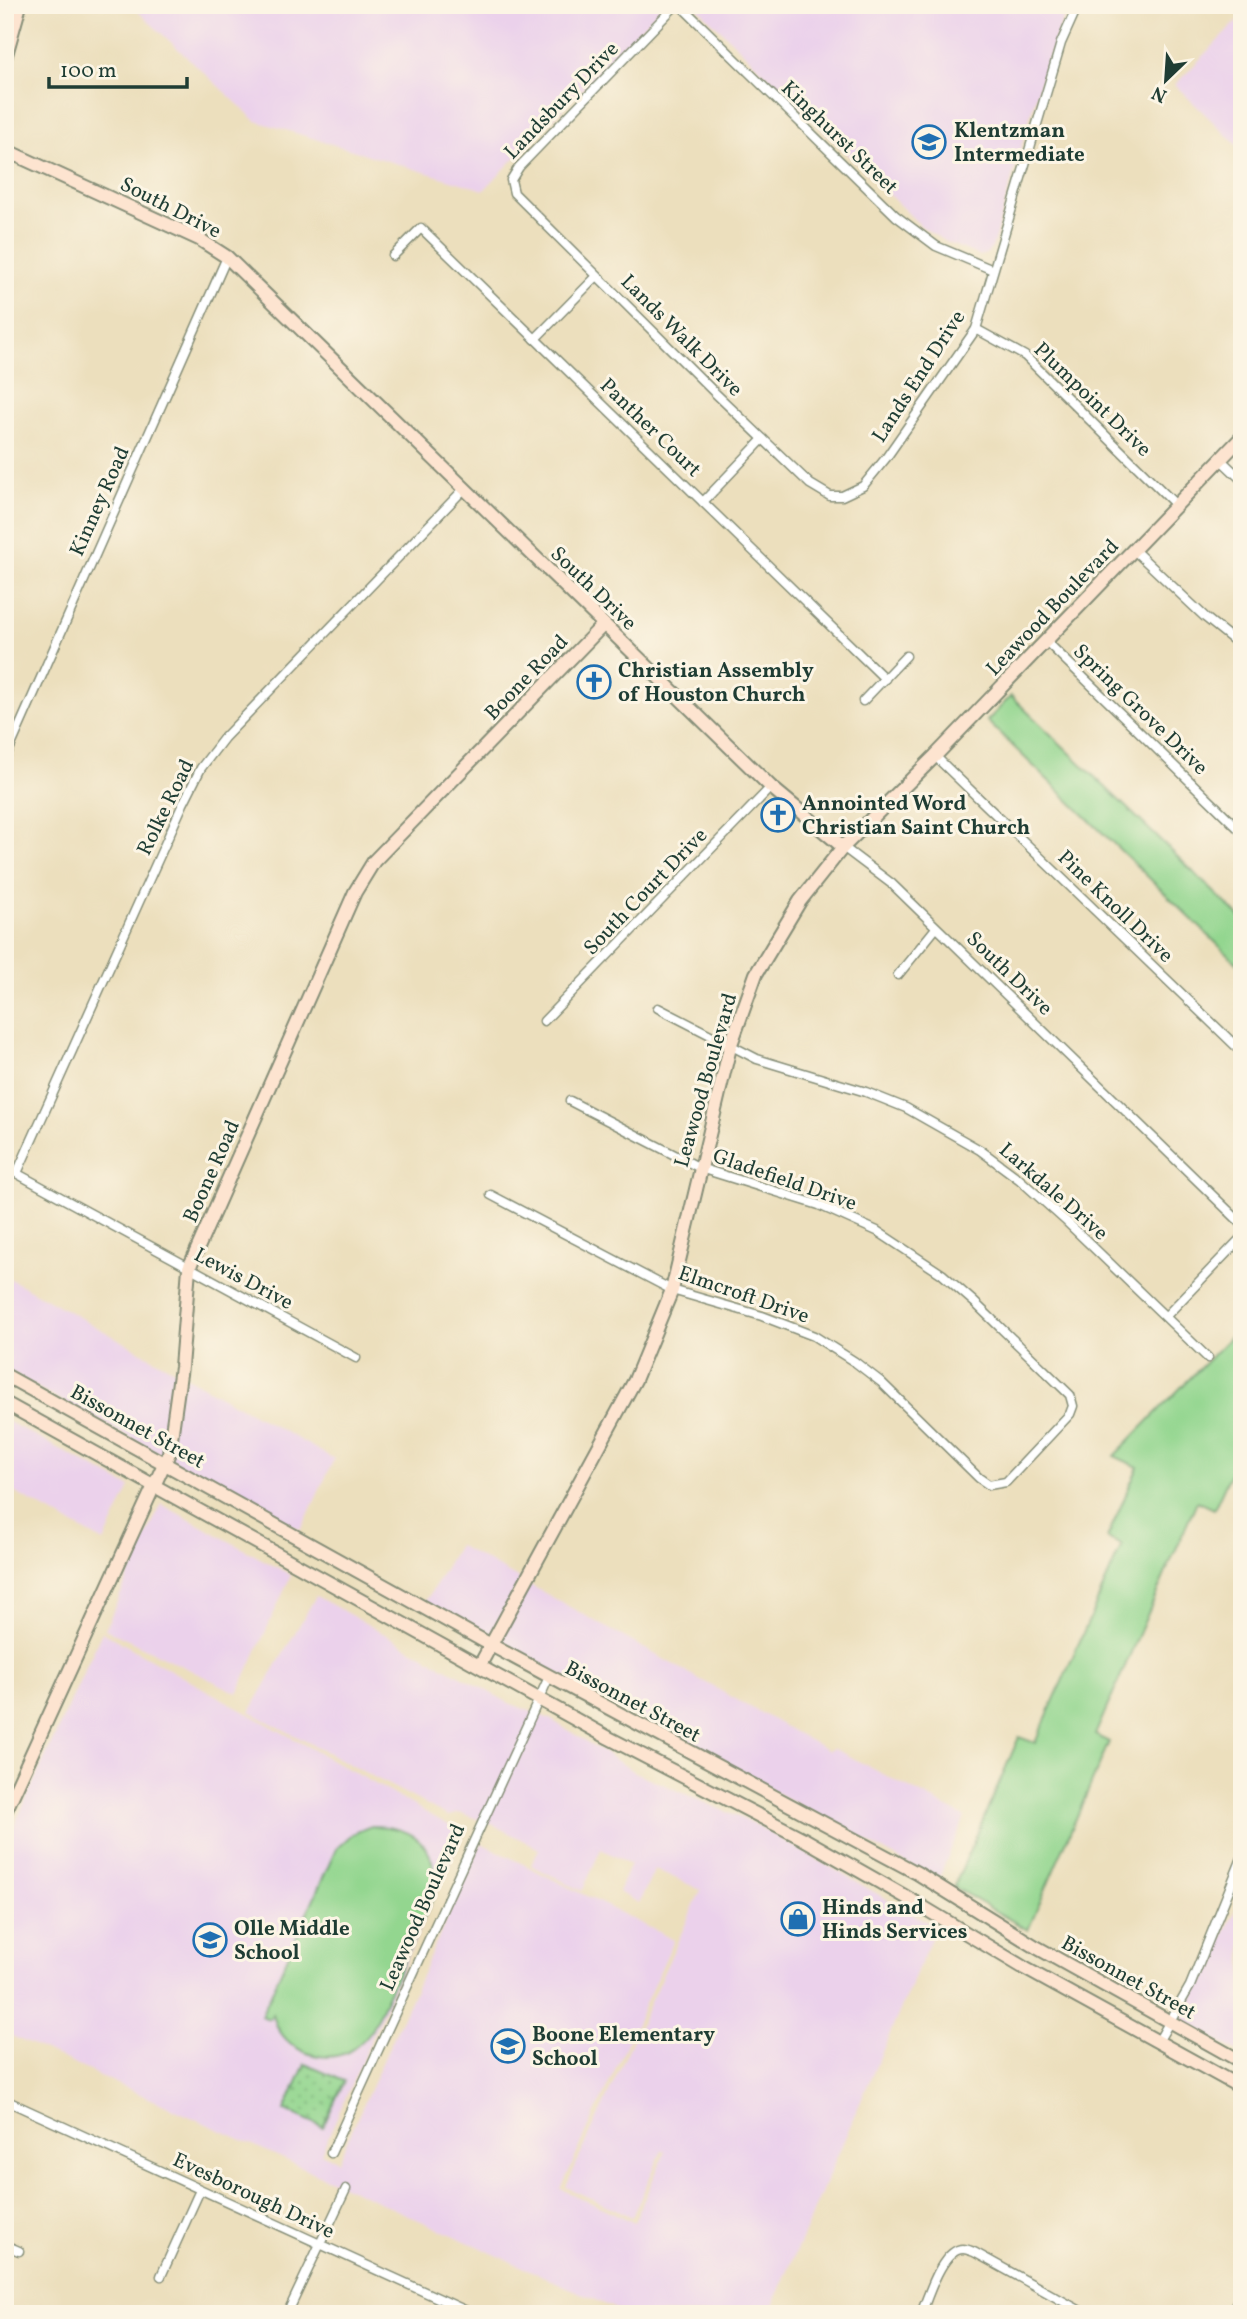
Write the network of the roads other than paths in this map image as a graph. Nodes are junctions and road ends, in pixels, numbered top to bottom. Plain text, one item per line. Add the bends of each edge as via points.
1 (20, 5) edge
2 (678, 5) edge
3 (1078, 5) edge
4 (9, 22) edge
5 (5, 58) edge
6 (5, 150) edge
7 (514, 193) joint
8 (393, 256) dead end
9 (227, 257) junction
10 (993, 270) junction
11 (597, 275) junction
12 (976, 329) junction
13 (535, 339) junction
14 (1242, 437) edge
15 (763, 439) junction
16 (1220, 459) junction
17 (1242, 480) edge
18 (465, 488) junction
19 (830, 496) joint
20 (703, 502) junction
21 (1177, 506) junction
22 (1134, 550) junction
23 (603, 625) junction
24 (1046, 641) junction
25 (1242, 648) edge
26 (906, 656) dead end
27 (885, 679) junction
28 (863, 701) dead end
29 (935, 756) junction
30 (5, 759) edge
31 (771, 787) junction
32 (1242, 832) edge
33 (843, 848) junction
34 (936, 928) junction
35 (898, 975) dead end
36 (658, 1008) dead end
37 (544, 1021) dead end
38 (730, 1047) junction
39 (1242, 1052) edge
40 (570, 1101) dead end
41 (5, 1167) edge
42 (700, 1168) junction
43 (17, 1173) junction
44 (491, 1195) dead end
45 (1242, 1224) edge
46 (1242, 1237) edge
47 (189, 1268) junction
48 (672, 1290) junction
49 (1166, 1316) junction
50 (356, 1358) dead end
51 (1208, 1358) dead end
52 (5, 1375) edge
53 (5, 1403) edge
54 (961, 1460) joint
55 (165, 1463) junction
56 (156, 1486) junction
57 (491, 1646) junction
58 (480, 1665) junction
59 (549, 1677) junction
60 (538, 1697) junction
61 (699, 1758) junction
62 (690, 1780) junction
63 (5, 1812) edge
64 (1242, 1858) edge
65 (1171, 2023) junction
66 (1158, 2042) junction
67 (1242, 2062) edge
68 (1242, 2088) edge
69 (5, 2100) edge
70 (331, 2153) dead end
71 (346, 2189) dead end
72 (200, 2190) junction
73 (319, 2244) junction
74 (5, 2245) edge
75 (19, 2251) dead end
76 (161, 2276) dead end
77 (1242, 2291) edge
78 (288, 2314) edge
79 (473, 2314) edge
80 (920, 2314) edge
81 (1086, 2314) edge
82 (1231, 2314) edge

1 - 4 street
2 - 7 street, Landsbury Drive via 519,167 511,180
2 - 10 street, Kinghurst Street via 896,215 936,246
3 - 10 street, Lands End Drive via 1058,54
4 - 5 street
6 - 9 street, South Drive via 199,239
7 - 11 street, Lands Walk Drive
8 - 13 street, Panther Court via 421,228
9 - 18 street, South Drive
9 - 30 street, Kinney Road
10 - 12 street, Lands End Drive
11 - 13 street
11 - 15 street, Lands Walk Drive
12 - 19 street, Lands End Drive via 863,486
12 - 21 street, Plumpoint Drive via 1025,356
13 - 20 street, Panther Court
14 - 16 street, Leawood Boulevard
15 - 19 street, Lands Walk Drive via 810,484
15 - 20 street
16 - 17 street
16 - 21 street, Leawood Boulevard
18 - 23 street, South Drive
18 - 43 street, Rolke Road via 224,738 201,768
20 - 27 street, Panther Court
21 - 22 street, Leawood Boulevard
22 - 24 street, Leawood Boulevard
22 - 25 street
23 - 31 street, South Drive
23 - 47 street, Boone Road via 374,861 355,892
24 - 29 street, Leawood Boulevard
24 - 32 street, Spring Grove Drive
26 - 27 street
27 - 28 street
29 - 33 street, Leawood Boulevard
29 - 39 street, Pine Knoll Drive
31 - 33 street, South Drive
31 - 37 street, South Court Drive
33 - 34 street, South Drive via 892,884
33 - 38 street, Leawood Boulevard via 800,901 756,974
34 - 35 street
34 - 45 street, South Drive
36 - 38 street, Larkdale Drive
38 - 42 street, Leawood Boulevard
38 - 49 street, Larkdale Drive via 906,1108 980,1150 1019,1179
40 - 42 street, Gladefield Drive
41 - 43 street, Lewis Drive
42 - 48 street, Leawood Boulevard
42 - 54 street, Gladefield Drive via 819,1205 877,1231 942,1274 1069,1395 1070,1414 1006,1482 989,1485
43 - 47 street, Lewis Drive
44 - 48 street, Elmcroft Drive
46 - 49 street
47 - 50 street, Lewis Drive
47 - 55 street, Boone Road via 181,1367
48 - 54 street, Elmcroft Drive via 814,1336 881,1382
48 - 57 street, Leawood Boulevard via 635,1380
49 - 51 street, Larkdale Drive
52 - 55 street, Bissonnet Street
53 - 56 street, Bissonnet Street
55 - 56 street, Boone Road
55 - 57 street, Bissonnet Street
56 - 58 street, Bissonnet Street
56 - 63 street, Boone Road
57 - 58 street, Leawood Boulevard
57 - 59 street, Bissonnet Street
58 - 60 street, Bissonnet Street
59 - 60 street, Leawood Boulevard
59 - 61 street, Bissonnet Street
60 - 62 street, Bissonnet Street
60 - 70 street, Leawood Boulevard
61 - 62 street
61 - 65 street, Bissonnet Street via 917,1874
62 - 66 street, Bissonnet Street via 802,1838
64 - 65 street
65 - 66 street
65 - 67 street, Bissonnet Street
66 - 68 street, Bissonnet Street
69 - 72 street, Evesborough Drive
71 - 73 street
72 - 73 street, Evesborough Drive
72 - 76 street
73 - 78 street
73 - 79 street, Evesborough Drive
74 - 75 street
77 - 82 street
80 - 81 street via 943,2264 950,2254 962,2249

